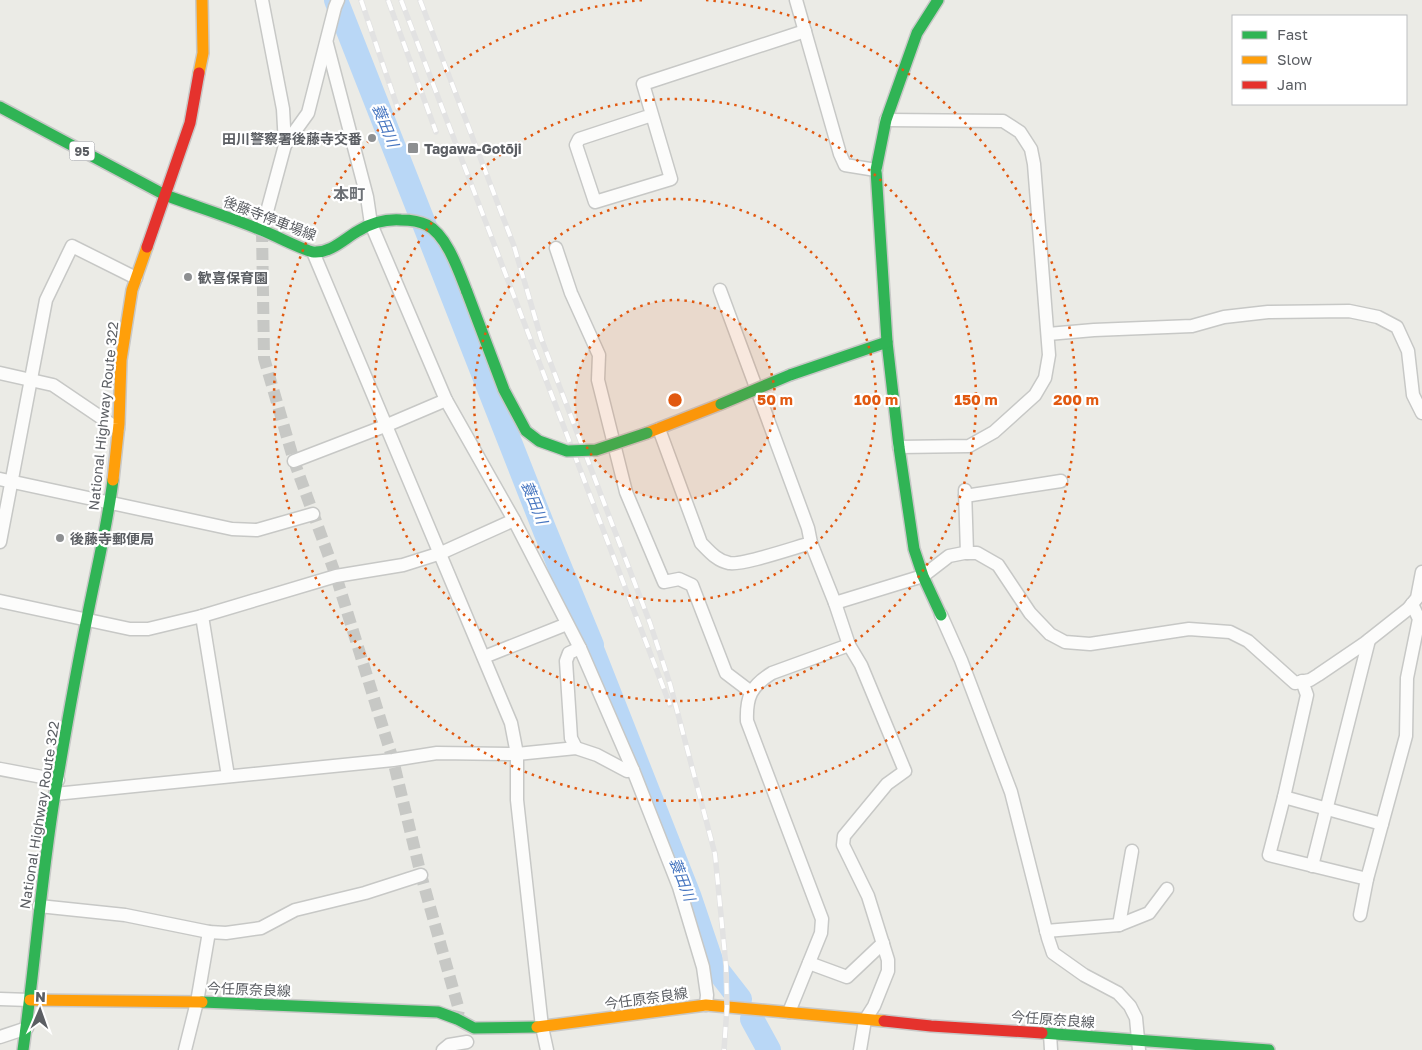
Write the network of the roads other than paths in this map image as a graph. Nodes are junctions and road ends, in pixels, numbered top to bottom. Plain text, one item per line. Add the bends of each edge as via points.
1 (202, 0) edge
2 (262, 0) edge
3 (338, 0) edge
4 (796, 0) edge
5 (938, 0) edge
6 (805, 31) junction
7 (327, 44) junction
8 (0, 107) edge
9 (652, 115) junction
10 (886, 120) junction
11 (285, 145) junction
12 (876, 170) junction
13 (165, 195) junction
14 (370, 224) junction
15 (262, 230) junction
16 (556, 248) dead end
17 (313, 252) junction
18 (136, 278) junction
19 (720, 290) dead end
20 (1048, 334) junction
21 (887, 342) junction
22 (0, 373) edge
23 (30, 380) junction
24 (446, 400) junction
25 (1422, 412) edge
26 (385, 426) junction
27 (118, 430) junction
28 (653, 431) junction
29 (899, 447) junction
30 (294, 461) dead end
31 (6, 480) edge
32 (1061, 481) dead end
33 (110, 503) junction
34 (313, 514) dead end
35 (514, 520) junction
36 (0, 542) edge
37 (811, 543) junction
38 (441, 552) junction
39 (967, 553) junction
40 (1422, 572) edge
41 (923, 576) junction
42 (0, 601) edge
43 (836, 603) junction
44 (1412, 604) junction
45 (941, 614) joint
46 (202, 616) junction
47 (86, 620) junction
48 (567, 624) junction
49 (1369, 640) junction
50 (849, 645) junction
51 (580, 648) junction
52 (484, 657) junction
53 (1302, 682) junction
54 (751, 692) junction
55 (576, 748) junction
56 (517, 754) junction
57 (0, 769) edge
58 (634, 770) junction
59 (228, 776) junction
60 (58, 780) junction
61 (55, 794) junction
62 (1284, 797) junction
63 (1326, 808) junction
64 (1382, 824) junction
65 (1132, 852) dead end
66 (1312, 866) junction
67 (421, 875) dead end
68 (1367, 879) junction
69 (1167, 889) dead end
70 (39, 906) junction
71 (1360, 915) dead end
72 (1118, 925) junction
73 (1046, 931) junction
74 (209, 932) junction
75 (883, 943) junction
76 (809, 963) junction
77 (0, 999) edge
78 (30, 1000) junction
79 (197, 1002) junction
80 (706, 1005) junction
81 (789, 1012) junction
82 (865, 1020) junction
83 (542, 1027) junction
84 (26, 1028) junction
85 (474, 1028) junction
86 (1050, 1034) junction
87 (0, 1037) edge
88 (1139, 1045) edge
89 (468, 1046) edge
90 (23, 1050) edge
91 (185, 1050) edge
92 (443, 1050) edge
93 (547, 1050) edge
94 (860, 1050) edge
95 (1051, 1050) edge
96 (1269, 1050) edge

1 - 13 main road, National Highway Route 322 via 203,53 190,123
2 - 11 street via 283,109
3 - 7 street
4 - 6 street
5 - 10 main road via 917,33
6 - 9 street via 643,84
6 - 12 street via 845,165
7 - 11 street via 308,113
7 - 14 street via 367,197
8 - 13 main road, 95
9 - 9 street via 672,179 595,202 576,145 579,139
10 - 12 main road
10 - 20 street via 1003,121 1020,132 1031,149 1034,164
11 - 15 street
12 - 21 main road
13 - 15 main road, 後藤寺停車場線
13 - 18 main road, National Highway Route 322
14 - 17 main road, 後藤寺停車場線 via 327,250
14 - 24 street
14 - 28 main road, 後藤寺停車場線, bridge via 389,219 411,220 427,225 438,234 456,263 504,390 526,431 539,441 574,451 596,450
15 - 17 main road, 後藤寺停車場線
16 - 54 street via 571,293 599,355 598,380 626,492 664,582 679,579 692,585 726,673
17 - 26 street
18 - 23 street via 72,246 46,300
18 - 27 main road, National Highway Route 322 via 121,360
19 - 37 street
20 - 25 street via 1192,326 1224,317 1268,312 1349,311 1378,317 1397,327 1408,351 1412,395
20 - 29 street via 1045,378 1035,395 994,432 968,446
21 - 28 main road, 後藤寺停車場線, bridge via 790,375
21 - 29 main road
22 - 23 street
23 - 27 street via 53,385
23 - 31 street
24 - 26 street
24 - 35 street
26 - 30 street
26 - 38 street
27 - 33 main road, National Highway Route 322
28 - 37 street via 701,543 712,555 729,563 738,562
29 - 41 main road via 914,549
31 - 33 street
31 - 36 street
32 - 39 street via 965,493
33 - 34 street via 232,529 257,530
33 - 47 main road, National Highway Route 322
35 - 38 street
35 - 48 street
37 - 43 street
38 - 46 street via 403,566 336,576
38 - 52 street
39 - 41 street via 949,556
39 - 53 street via 977,553 998,565 1030,613 1050,634 1065,642 1090,644 1189,629 1230,632 1248,641 1295,683
40 - 44 street via 1417,598
41 - 43 street
41 - 45 main road
42 - 47 street
43 - 50 street
44 - 49 street
44 - 64 street via 1419,619 1408,678 1406,736
45 - 73 street via 1011,792
46 - 47 street via 148,629 130,629
46 - 59 street
47 - 60 main road, National Highway Route 322
48 - 51 street
48 - 52 street
49 - 53 street via 1318,675
49 - 63 street
50 - 54 street via 772,673
50 - 75 street via 861,664 905,771 887,784 844,836 843,845 868,896
51 - 55 street via 569,653 566,661 571,738
51 - 58 street
52 - 56 street via 511,723
53 - 62 street via 1307,695
54 - 76 street via 746,706 747,721 822,918 821,933
55 - 56 street
55 - 58 street via 627,771
56 - 59 street via 437,754
56 - 83 street via 517,800
57 - 60 street
58 - 80 street via 682,896 703,967
59 - 61 street
60 - 61 main road, National Highway Route 322
61 - 70 main road, National Highway Route 322
62 - 63 street
62 - 66 street via 1269,855
63 - 64 street
63 - 66 street
64 - 68 street
65 - 72 street
66 - 68 street
67 - 74 street via 295,910 261,928
68 - 71 street
69 - 72 street via 1149,913
70 - 74 street via 124,915
70 - 78 main road, National Highway Route 322
72 - 73 street
73 - 88 street via 1054,953 1084,975 1118,993 1130,1006 1136,1018
74 - 79 street
75 - 76 street via 847,977
75 - 82 street via 888,971
76 - 81 street
77 - 78 street
78 - 79 main road, 今任原奈良線
78 - 84 main road, National Highway Route 322
79 - 85 main road, 今任原奈良線 via 438,1012
79 - 91 street
80 - 81 main road, 今任原奈良線
80 - 83 main road, 今任原奈良線
81 - 82 main road, 今任原奈良線
82 - 86 main road, 今任原奈良線
82 - 94 street
83 - 85 main road, 今任原奈良線
83 - 93 street
84 - 87 street
84 - 90 main road, National Highway Route 322
85 - 89 street
86 - 88 main road, 今任原奈良線
86 - 95 street
88 - 96 main road, 今任原奈良線
89 - 92 street via 449,1045

